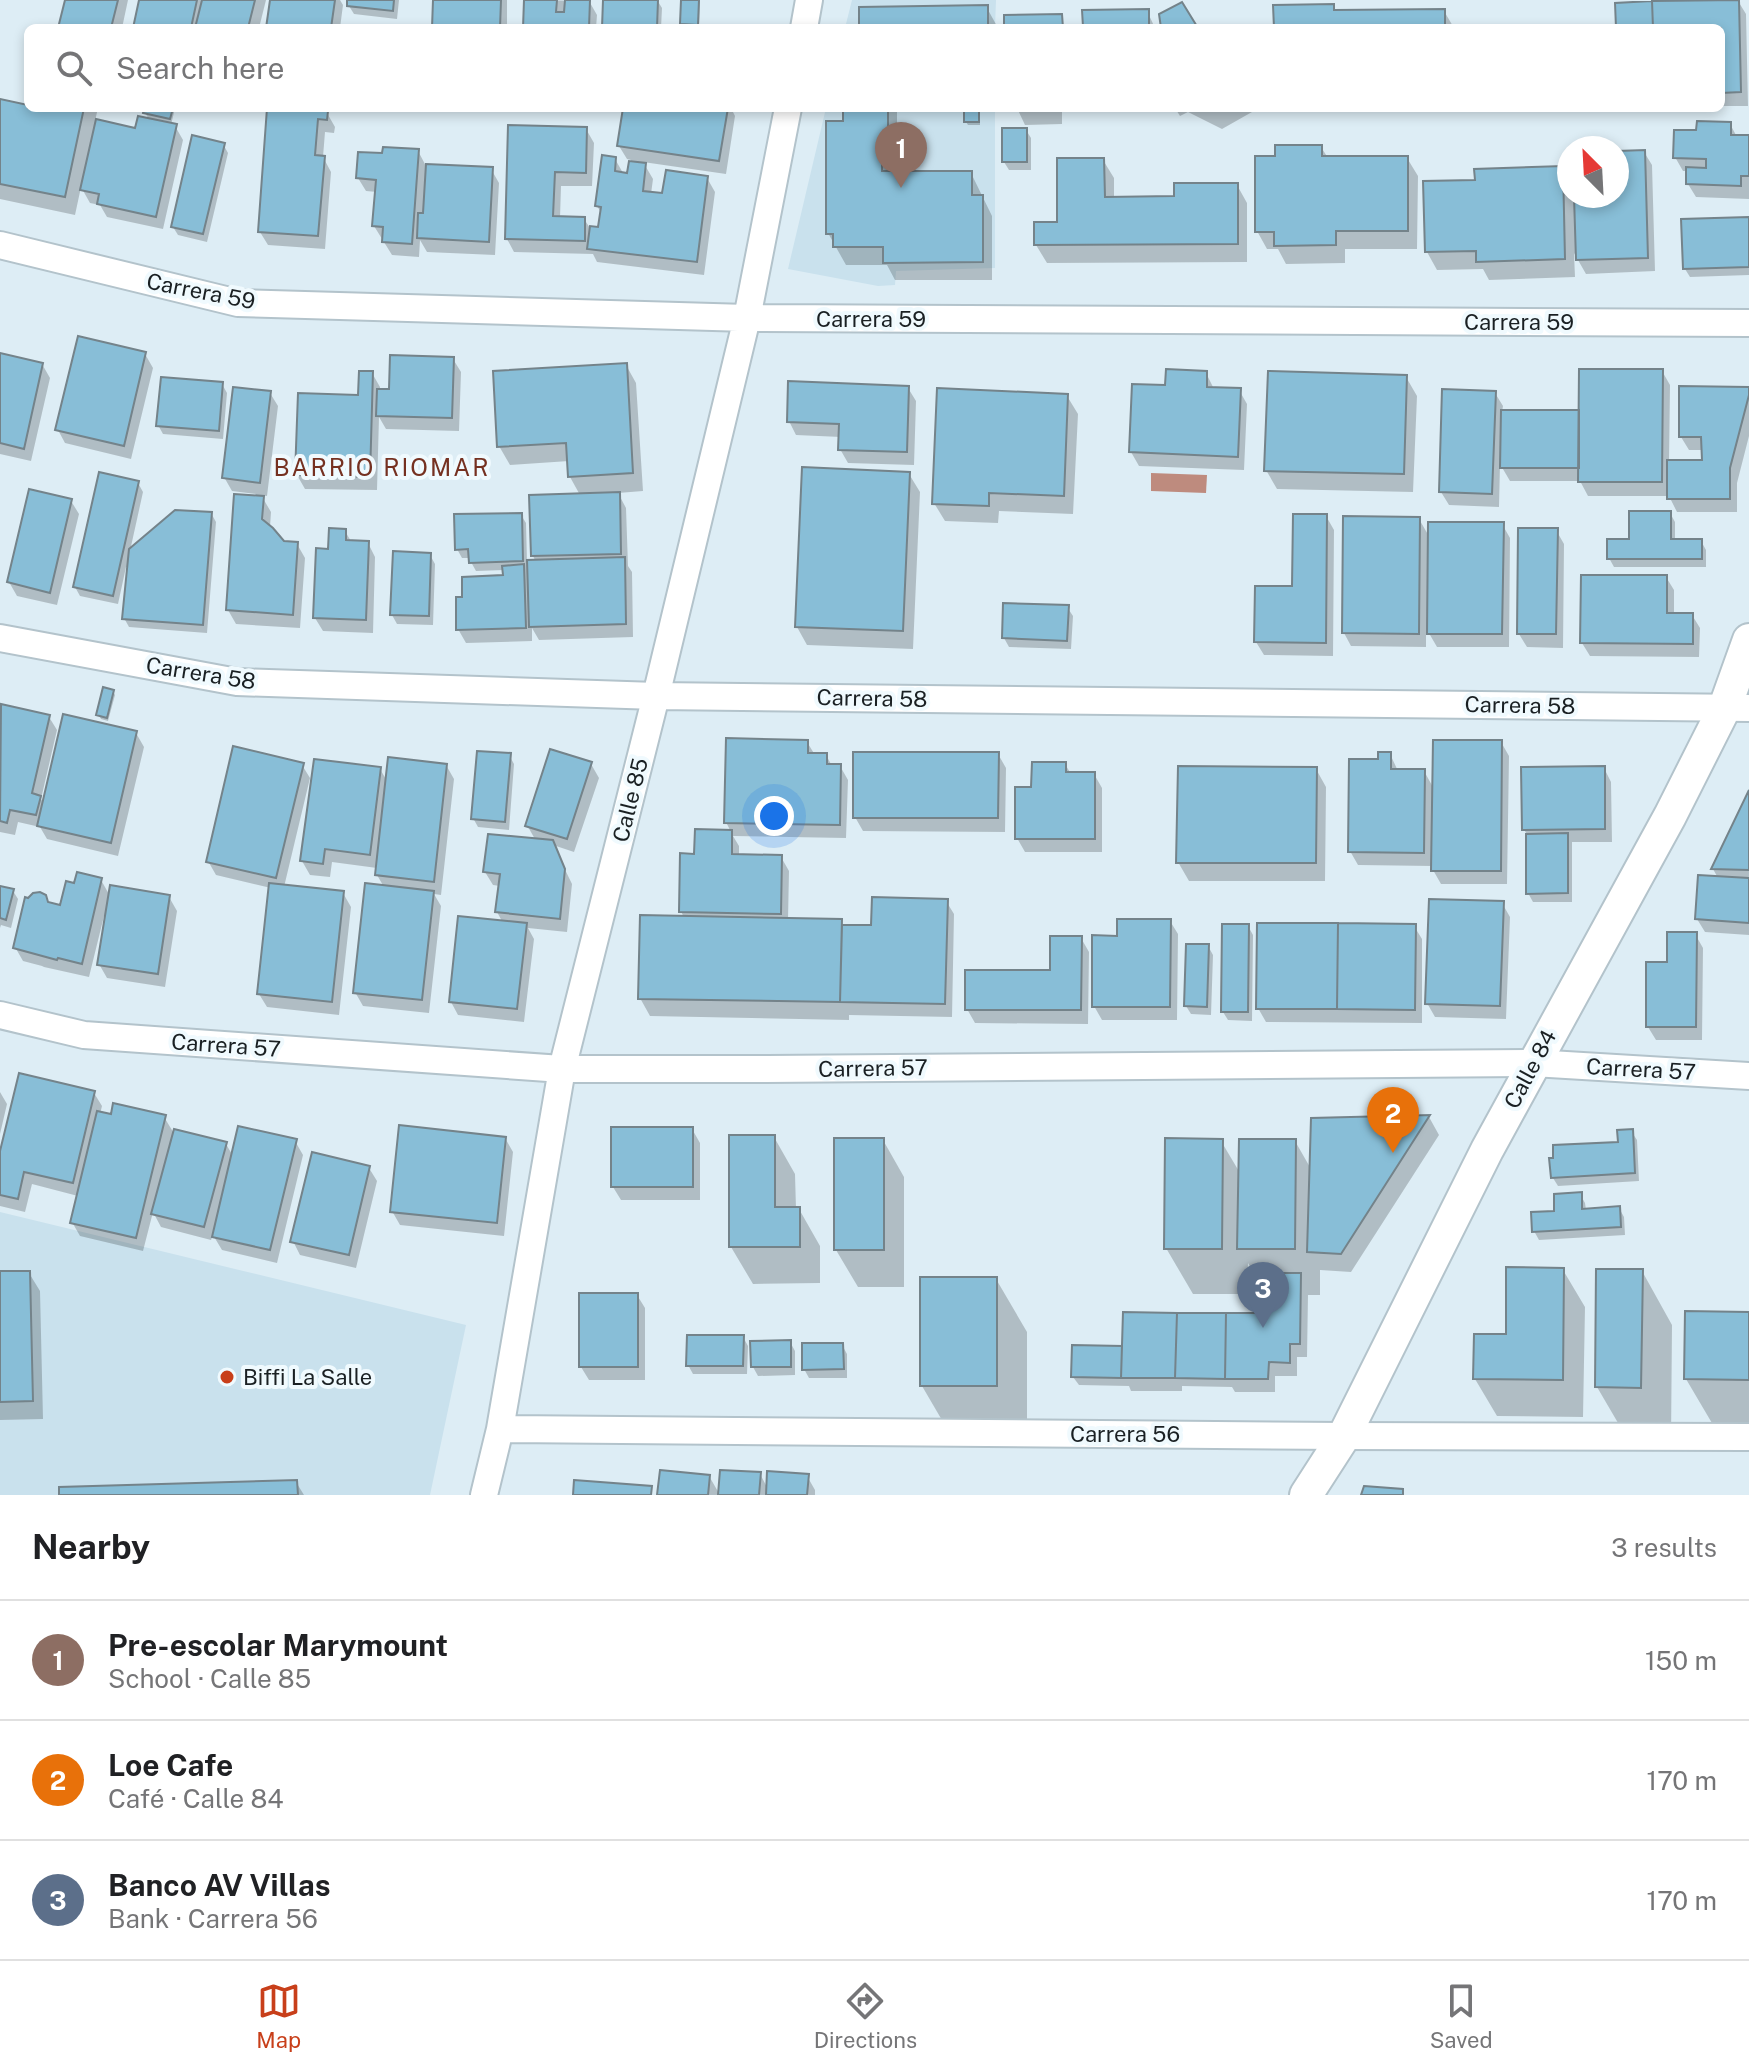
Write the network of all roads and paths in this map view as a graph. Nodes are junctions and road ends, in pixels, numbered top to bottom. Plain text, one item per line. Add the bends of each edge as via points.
1 (809, 0) edge
2 (805, 24) edge
3 (787, 112) edge
4 (0, 245) edge
5 (747, 318) junction
6 (1749, 323) edge
7 (0, 638) edge
8 (1749, 640) edge
9 (656, 696) junction
10 (1737, 708) edge
11 (0, 1015) edge
12 (1533, 1063) junction
13 (562, 1069) junction
14 (1749, 1076) edge
15 (500, 1429) junction
16 (1344, 1436) junction
17 (1749, 1437) edge
18 (484, 1495) edge
19 (1306, 1495) edge

1 - 2 street
3 - 5 street, Calle 85
4 - 5 street, Carrera 59 via 238,303
5 - 6 street, Carrera 59
5 - 9 street, Calle 85
7 - 9 street, Carrera 58 via 237,682
8 - 10 street, Calle 84
9 - 10 street, Carrera 58
9 - 13 street, Calle 85
10 - 12 street, Calle 84 via 1670,816
11 - 13 street, Carrera 57 via 84,1035
12 - 13 street, Carrera 57
12 - 14 street, Carrera 57
12 - 16 street, Calle 84
13 - 15 street, Calle 85
15 - 16 street, Carrera 56
15 - 18 street, Calle 85
16 - 17 street, Carrera 56
16 - 19 street, Calle 84

